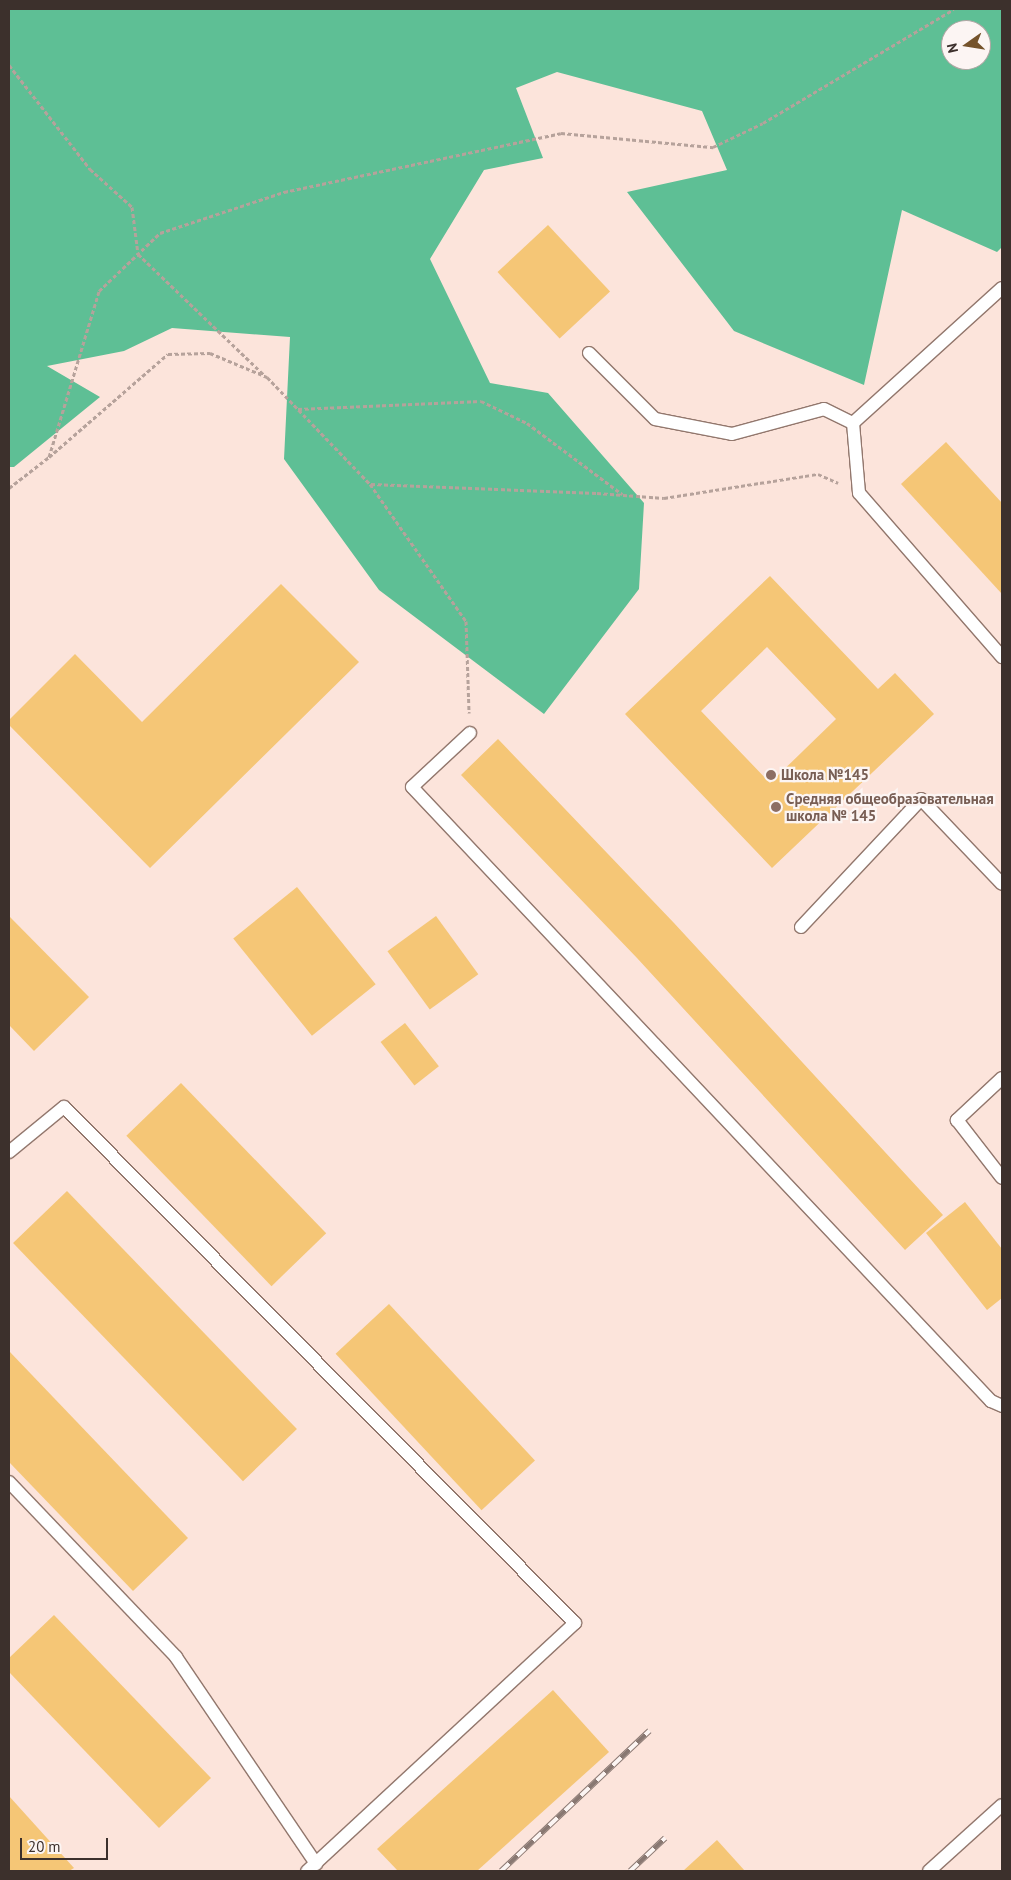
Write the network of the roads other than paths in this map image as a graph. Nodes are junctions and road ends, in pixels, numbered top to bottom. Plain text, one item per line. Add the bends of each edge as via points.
1 (1002, 288) edge
2 (589, 353) dead end
3 (852, 423) junction
4 (1002, 657) edge
5 (470, 733) road end
6 (1002, 884) edge
7 (801, 927) dead end
8 (1002, 1078) edge
9 (9, 1152) edge
10 (1002, 1178) edge
11 (1002, 1406) edge
12 (9, 1482) edge
13 (1002, 1805) edge
14 (311, 1867) edge
15 (929, 1871) edge

1 - 3 lane
2 - 3 lane via 655,419 732,434 824,409
3 - 4 lane via 859,493
5 - 11 lane via 412,787 991,1401
6 - 7 lane via 921,799
8 - 10 lane via 957,1120
9 - 14 lane via 64,1107 574,1623
12 - 14 lane via 176,1657
13 - 15 lane

